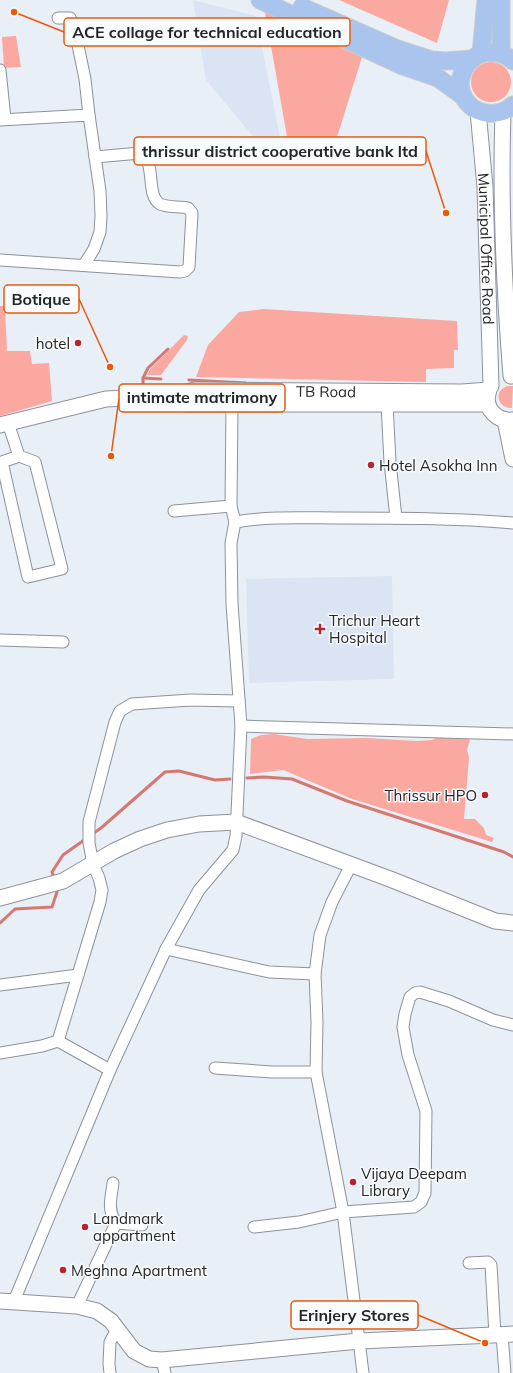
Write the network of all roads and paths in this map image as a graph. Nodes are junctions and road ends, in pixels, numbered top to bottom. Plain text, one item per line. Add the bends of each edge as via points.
1 (260, 0) edge
2 (287, 0) edge
3 (486, 0) edge
4 (501, 0) edge
5 (58, 18) dead end
6 (477, 56) junction
7 (507, 57) edge
8 (0, 70) edge
9 (463, 96) junction
10 (508, 108) edge
11 (478, 111) junction
12 (89, 115) junction
13 (2, 120) edge
14 (95, 157) junction
15 (0, 260) edge
16 (84, 265) junction
17 (488, 297) junction
18 (510, 297) edge
19 (512, 376) edge
20 (489, 393) junction
21 (170, 396) junction
22 (232, 404) junction
23 (388, 404) junction
24 (509, 420) edge
25 (4, 424) edge
26 (19, 456) junction
27 (513, 458) edge
28 (231, 506) junction
29 (174, 510) dead end
30 (396, 518) junction
31 (235, 522) junction
32 (513, 523) edge
33 (0, 640) edge
34 (63, 642) dead end
35 (239, 701) junction
36 (241, 726) junction
37 (513, 734) edge
38 (236, 822) junction
39 (93, 864) junction
40 (350, 865) junction
41 (0, 898) edge
42 (513, 922) edge
43 (166, 949) junction
44 (315, 974) junction
45 (78, 975) junction
46 (0, 985) edge
47 (513, 1024) edge
48 (58, 1041) junction
49 (0, 1053) edge
50 (215, 1068) dead end
51 (110, 1070) junction
52 (316, 1072) junction
53 (113, 1183) dead end
54 (343, 1212) junction
55 (116, 1223) junction
56 (142, 1225) dead end
57 (254, 1227) dead end
58 (469, 1263) dead end
59 (7, 1301) edge
60 (77, 1306) junction
61 (117, 1329) junction
62 (503, 1335) edge
63 (359, 1341) junction
64 (164, 1366) edge
65 (110, 1373) edge
66 (363, 1373) edge
67 (505, 1373) edge

1 - 9 main road via 403,66 438,78
2 - 6 main road via 395,48 432,60 446,62
3 - 6 main road
4 - 7 main road
5 - 12 street via 70,18 74,26 85,79
6 - 7 main road via 488,52
6 - 9 main road via 465,66 461,76
8 - 13 street
9 - 11 main road via 469,105
10 - 11 main road via 497,114
10 - 18 main road via 502,187
11 - 17 main road, Municipal Office Road via 485,187
12 - 13 street
12 - 14 street
14 - 16 street via 100,191 100,232 94,249
14 - 16 street via 140,153 144,155 158,202 188,208 192,213 188,267 180,272
15 - 16 street
17 - 18 street
17 - 20 main road, Municipal Office Road
18 - 19 main road
19 - 20 main road via 500,378
20 - 21 main road, TB Road via 195,390
20 - 23 main road
20 - 24 main road via 494,414
21 - 22 main road via 187,404
21 - 25 main road, TB Road via 106,399
22 - 23 main road
22 - 28 street
23 - 30 street via 390,462
24 - 27 main road
25 - 26 street
26 - 26 street via 35,462 62,569 28,577 2,462
28 - 29 street
28 - 31 street
30 - 31 street via 254,518
30 - 32 street
31 - 35 street via 230,543 231,596
33 - 34 street
35 - 36 street
35 - 39 street via 190,700 132,704 120,711 89,822
36 - 37 street
36 - 38 street
38 - 39 main road via 199,824 167,830 140,839
38 - 40 main road
38 - 43 street via 233,850 199,890
39 - 41 main road via 64,881
39 - 45 street via 100,878 102,890
40 - 42 main road via 495,922
40 - 44 street via 324,920
43 - 44 street via 269,972
43 - 51 street
44 - 52 street
45 - 46 street
45 - 48 street
47 - 54 street via 493,1020 420,992 410,997 403,1027 408,1055 426,1112 424,1193 421,1202 414,1207
48 - 49 street
48 - 51 street
50 - 52 street
51 - 59 street
52 - 54 street
53 - 55 street via 110,1206
54 - 57 street via 299,1222
54 - 63 street
55 - 56 street
55 - 60 street
58 - 62 street via 488,1262 490,1265
59 - 60 main road
60 - 61 main road via 97,1312 111,1321
61 - 64 main road via 134,1351
61 - 65 street via 110,1342
62 - 63 main road
62 - 67 street
63 - 64 main road
63 - 66 street

